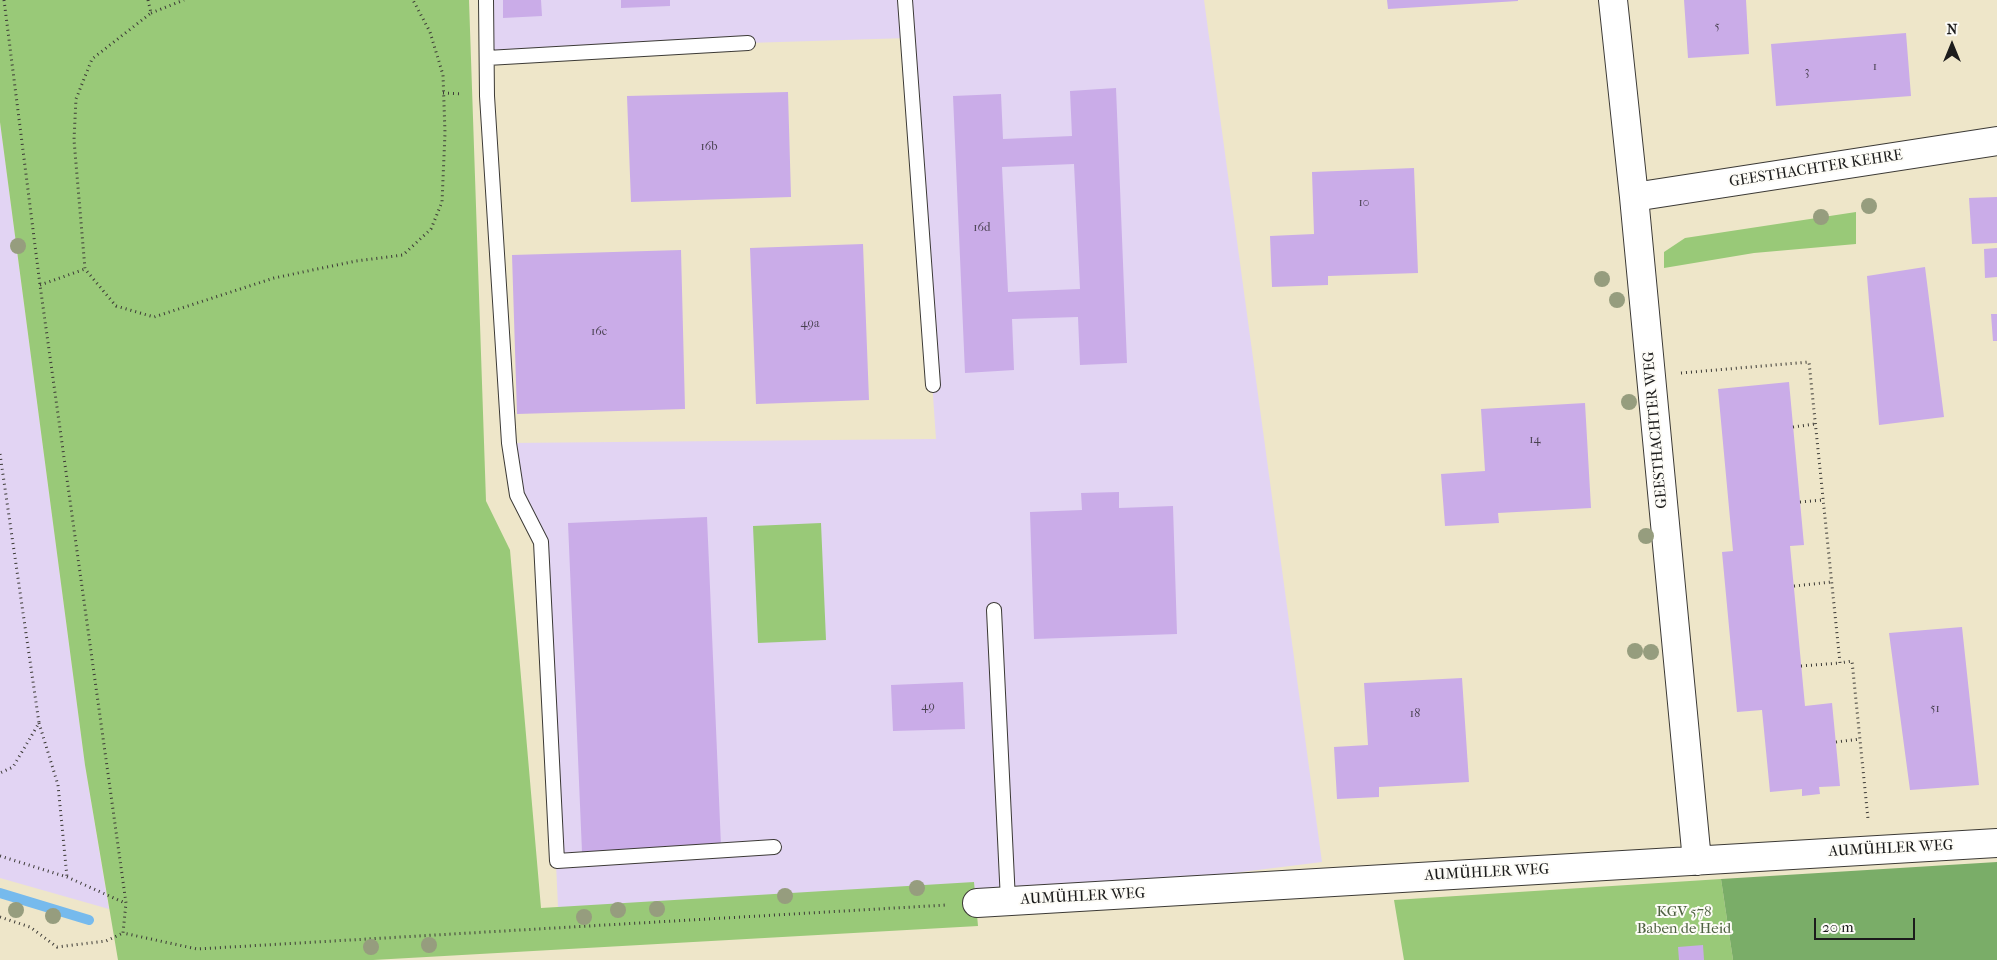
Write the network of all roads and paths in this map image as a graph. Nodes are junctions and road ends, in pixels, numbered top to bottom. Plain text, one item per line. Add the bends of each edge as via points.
1 (4, 0) edge
2 (148, 0) edge
3 (184, 0) edge
4 (413, 0) edge
5 (486, 0) edge
6 (905, 0) edge
7 (1613, 0) edge
8 (151, 13) junction
9 (748, 43) dead end
10 (487, 58) junction
11 (1997, 141) edge
12 (1634, 196) junction
13 (85, 269) junction
14 (40, 286) junction
15 (1651, 376) junction
16 (932, 385) dead end
17 (1815, 424) junction
18 (1793, 426) dead end
19 (0, 454) edge
20 (1824, 500) junction
21 (1800, 502) dead end
22 (1832, 582) junction
23 (1794, 586) dead end
24 (994, 610) dead end
25 (1840, 663) junction
26 (1801, 666) dead end
27 (39, 723) junction
28 (1860, 739) junction
29 (1836, 742) dead end
30 (0, 773) edge
31 (1997, 842) edge
32 (774, 848) dead end
33 (1871, 850) junction
34 (0, 856) edge
35 (1697, 860) junction
36 (66, 877) junction
37 (1008, 901) junction
38 (126, 903) junction
39 (977, 903) joint
40 (0, 917) edge
41 (123, 933) junction

1 - 14 path
2 - 8 path
3 - 8 path
4 - 13 path via 430,32 443,75 442,202 431,229 403,255 274,278 154,317 116,306
5 - 10 lane
6 - 16 lane
7 - 12 street, GEESTHACHTER WEG
8 - 13 path via 92,59 76,98 74,140
9 - 10 lane
10 - 32 lane via 509,443 517,494 540,542 557,861
11 - 12 street, GEESTHACHTER KEHRE
12 - 15 street, GEESTHACHTER WEG
13 - 14 path
14 - 38 path
15 - 17 path via 1809,362
15 - 35 street, GEESTHACHTER WEG
17 - 18 path
17 - 20 path
19 - 27 path
20 - 21 path
20 - 22 path
22 - 23 path
22 - 25 path
24 - 37 lane
25 - 26 path
25 - 28 path via 1852,661
27 - 30 path via 13,767
27 - 36 path via 58,785
28 - 29 path
28 - 33 path
31 - 33 street, AUMÜHLER WEG
33 - 35 street, AUMÜHLER WEG
34 - 36 path
35 - 37 street, AUMÜHLER WEG
36 - 38 path
37 - 39 street, AUMÜHLER WEG
38 - 41 path
39 - 41 path via 197,950
40 - 41 path via 30,927 57,947 106,941

